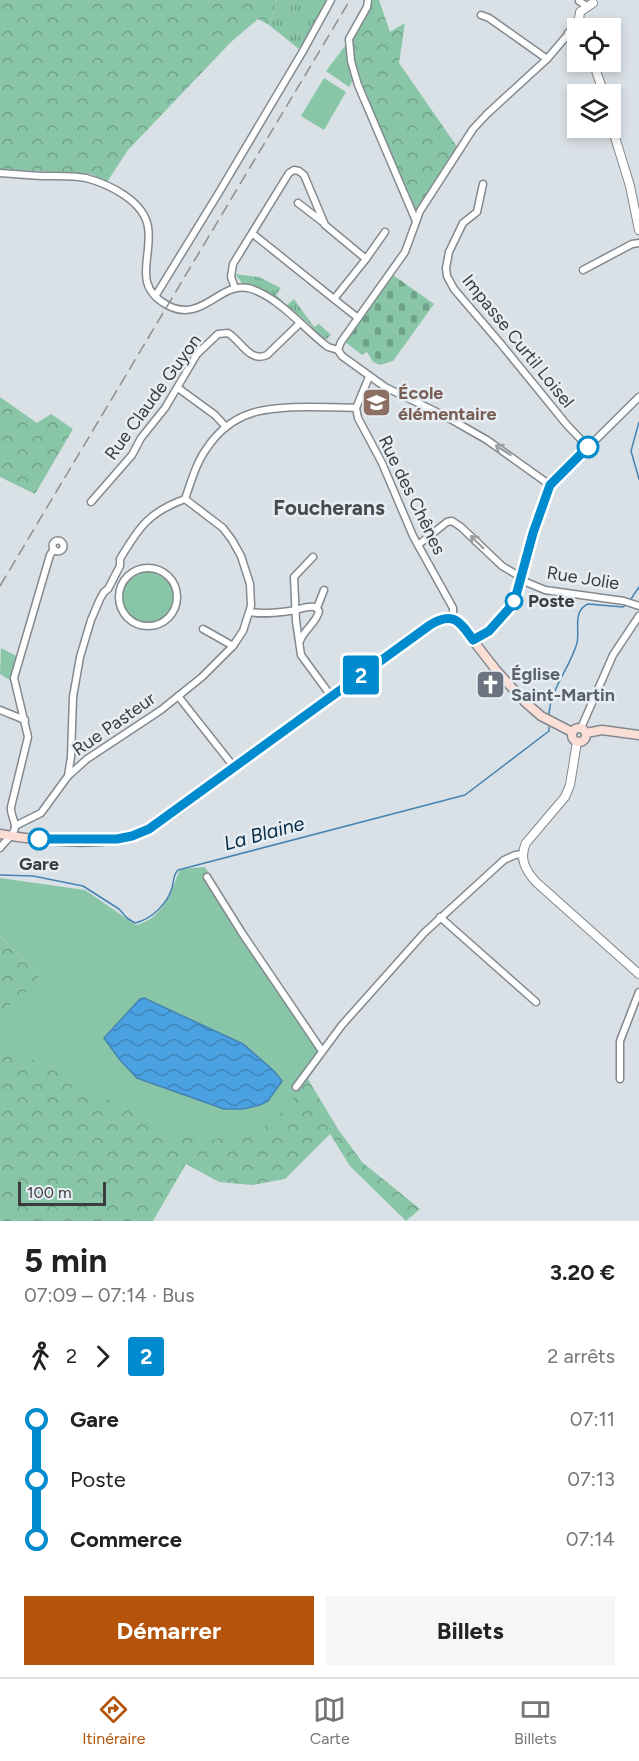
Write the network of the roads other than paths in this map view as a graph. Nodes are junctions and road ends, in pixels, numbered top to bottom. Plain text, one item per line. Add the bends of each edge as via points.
1 (331, 0) edge
2 (368, 0) edge
3 (579, 0) edge
4 (593, 3) edge
5 (481, 15) dead end
6 (579, 18) edge
7 (583, 18) edge
8 (567, 34) edge
9 (547, 59) junction
10 (615, 138) edge
11 (0, 173) edge
12 (483, 184) dead end
13 (298, 203) dead end
14 (416, 221) junction
15 (324, 223) junction
16 (639, 230) edge
17 (385, 232) dead end
18 (253, 234) junction
19 (639, 243) edge
20 (366, 258) junction
21 (583, 270) dead end
22 (236, 288) junction
23 (156, 295) junction
24 (334, 299) junction
25 (358, 318) junction
26 (300, 323) junction
27 (338, 350) junction
28 (369, 376) junction
29 (178, 388) junction
30 (639, 397) edge
31 (356, 408) junction
32 (226, 427) junction
33 (588, 447) junction
34 (550, 485) junction
35 (185, 499) junction
36 (91, 502) dead end
37 (418, 545) junction
38 (54, 549) dead end
39 (313, 557) dead end
40 (120, 566) junction
41 (135, 571) junction
42 (521, 579) junction
43 (108, 590) junction
44 (324, 590) dead end
45 (119, 602) junction
46 (639, 606) edge
47 (317, 608) junction
48 (295, 610) junction
49 (250, 612) junction
50 (639, 616) edge
51 (453, 618) junction
52 (203, 629) dead end
53 (473, 640) junction
54 (299, 642) junction
55 (233, 646) junction
56 (178, 696) junction
57 (331, 696) junction
58 (0, 710) edge
59 (25, 720) junction
60 (579, 731) junction
61 (639, 735) edge
62 (577, 742) joint
63 (71, 749) junction
64 (87, 759) junction
65 (234, 766) junction
66 (68, 776) junction
67 (15, 826) junction
68 (5, 835) edge
69 (0, 848) edge
70 (523, 854) junction
71 (207, 877) dead end
72 (440, 917) junction
73 (639, 974) edge
74 (639, 992) edge
75 (536, 1002) dead end
76 (322, 1051) junction
77 (620, 1079) dead end
78 (296, 1087) dead end

1 - 23 street
2 - 14 street via 349,39 351,61
3 - 4 street via 585,5
3 - 6 street
4 - 7 street
5 - 9 street
8 - 9 street
9 - 14 street via 473,129
10 - 16 street
11 - 23 street via 89,179 130,200 148,224 146,271 149,288
12 - 33 street, Impasse Curtil Loisel via 477,212 463,223 449,252 447,276
13 - 15 street
14 - 25 street via 408,247
15 - 18 street via 304,175 294,170
15 - 20 street
17 - 20 street
18 - 22 street via 233,264 231,277
18 - 24 street
19 - 21 street
20 - 24 street
22 - 23 street via 203,306 183,310 169,306
22 - 26 street via 260,292
24 - 25 street
25 - 27 street
26 - 27 street via 328,347
26 - 29 street, Rue Claude Guyon via 262,357 253,356 228,333 221,333 197,354
27 - 28 street
28 - 31 street
34 -> 28 street via 470,430
29 - 32 street
29 - 36 street, Rue Claude Guyon via 132,455
30 - 33 street
31 - 32 street via 272,408 248,414
31 - 37 street, Rue des Chênes
32 - 35 street via 203,454
33 - 34 street
34 - 42 street
35 - 40 street via 166,506 147,520 120,559
35 - 49 street, Rue Pasteur via 218,523 237,548 250,584
42 -> 37 street, Rue Jolie via 452,521
37 - 51 street, Rue des Chênes via 453,608
38 - 59 street via 15,674
39 - 48 street via 294,577
40 - 41 street
40 - 43 street
41 - 45 street via 123,582
41 - 45 street via 154,569 171,579 177,595 174,612 161,624 143,626 127,618
42 - 46 street, Rue Jolie via 545,590
42 - 53 street via 511,607 489,631
43 - 45 street
43 - 63 street via 100,598 80,657 73,697
44 - 47 street
47 - 48 street
47 - 54 street via 317,617
48 - 49 street
48 - 54 street
49 - 55 street, Rue Pasteur
50 - 60 street via 613,655
51 - 53 main road
51 - 57 main road via 430,625
52 - 55 street
53 - 60 main road via 495,670 541,716
54 - 57 street via 304,660
55 - 56 street, Rue Pasteur
56 - 64 street, Rue Pasteur
56 - 65 street
57 - 65 main road
58 - 59 street
59 - 67 street via 28,744 10,811
60 - 61 main road
60 - 62 main road via 572,738
62 - 70 street via 565,796 528,839
63 - 64 street
63 - 66 street
64 - 66 street, Rue Pasteur
65 - 68 main road via 161,821 132,836 45,840
66 - 67 street, Rue Pasteur via 41,813
67 - 68 street
68 - 69 street
70 - 72 street via 504,860
70 - 73 street via 525,868 536,882
71 - 76 street
72 - 75 street
72 - 76 street
74 - 77 street via 620,1041
76 - 78 street

